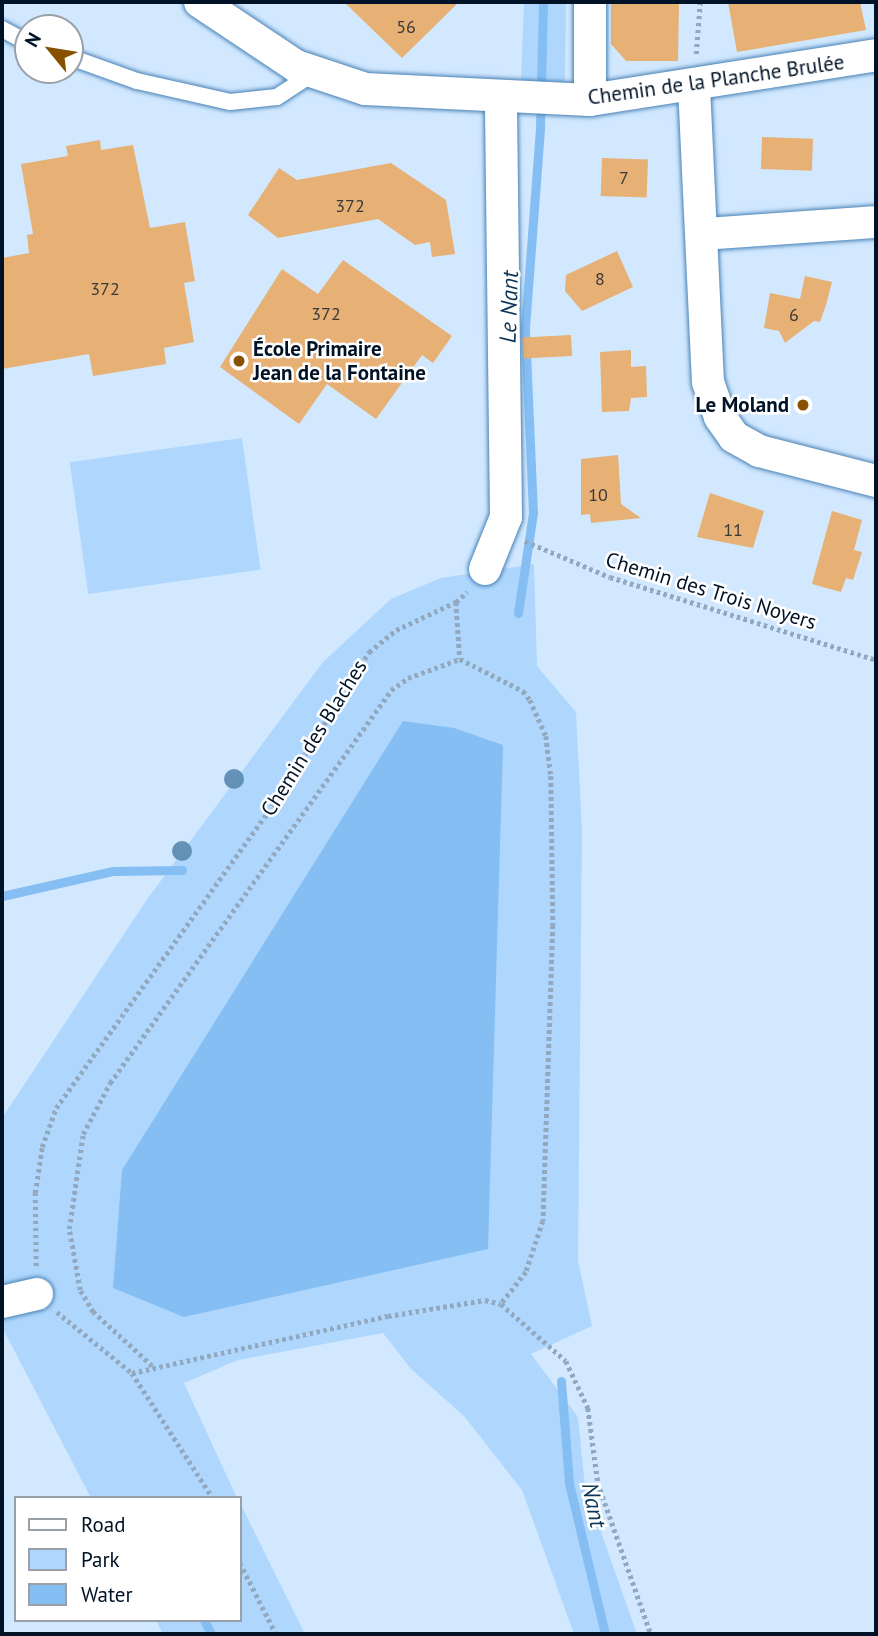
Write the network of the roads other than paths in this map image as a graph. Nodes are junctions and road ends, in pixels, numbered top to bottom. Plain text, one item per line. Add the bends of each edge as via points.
1 (201, 2) edge
2 (590, 2) edge
3 (876, 55) edge
4 (84, 62) edge
5 (314, 72) junction
6 (694, 86) junction
7 (510, 97) junction
8 (590, 100) junction
9 (876, 222) edge
10 (704, 234) junction
11 (876, 481) edge
12 (485, 569) road end
13 (37, 1294) road end
14 (2, 1302) edge

1 - 5 street, Chemin de la Planche Brulée via 262,45
2 - 8 street
3 - 6 street, Chemin de la Planche Brulée
4 - 5 lane via 137,81 230,103 277,97
5 - 7 street, Chemin de la Planche Brulée via 365,89
6 - 8 street, Chemin de la Planche Brulée
6 - 10 street
7 - 8 street, Chemin de la Planche Brulée
7 - 12 street via 506,517
9 - 10 street
10 - 11 street via 708,382 720,417 733,437 759,450
13 - 14 street

